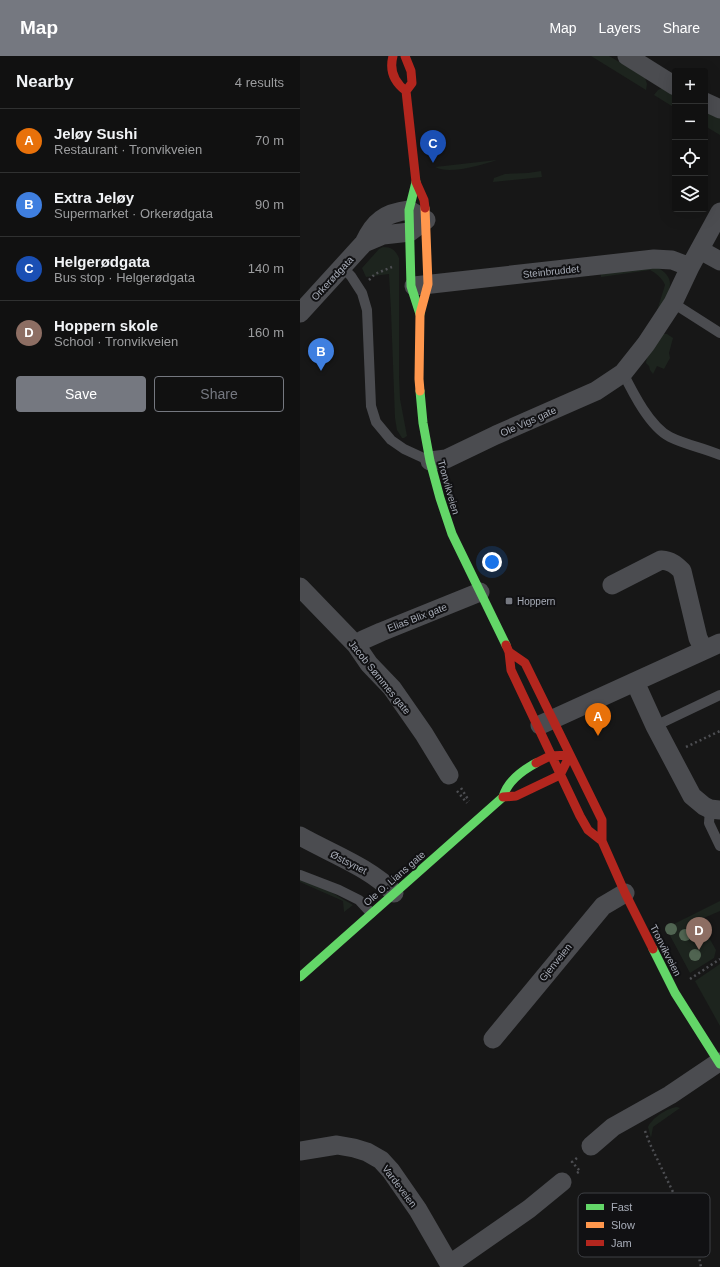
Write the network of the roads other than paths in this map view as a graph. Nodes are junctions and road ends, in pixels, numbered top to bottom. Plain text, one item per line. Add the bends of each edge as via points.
1 (393, 56) edge
2 (405, 56) edge
3 (627, 56) edge
4 (672, 84) edge
5 (406, 91) junction
6 (708, 103) edge
7 (720, 109) edge
8 (416, 182) junction
9 (409, 210) junction
10 (720, 212) edge
11 (426, 220) junction
12 (410, 232) junction
13 (364, 243) junction
14 (700, 250) junction
15 (720, 261) edge
16 (342, 267) junction
17 (690, 267) junction
18 (419, 285) junction
19 (673, 303) junction
20 (300, 313) edge
21 (420, 314) junction
22 (720, 333) edge
23 (623, 373) junction
24 (720, 455) edge
25 (430, 461) junction
26 (612, 585) dead end
27 (300, 587) edge
28 (480, 592) junction
29 (356, 645) junction
30 (712, 647) edge
31 (509, 652) junction
32 (635, 682) junction
33 (720, 695) edge
34 (545, 723) junction
35 (655, 726) junction
36 (570, 755) junction
37 (550, 756) junction
38 (449, 775) dead end
39 (560, 775) junction
40 (503, 797) junction
41 (715, 809) edge
42 (300, 836) edge
43 (602, 840) junction
44 (720, 846) edge
45 (300, 875) edge
46 (394, 893) junction
47 (625, 893) junction
48 (371, 913) junction
49 (300, 977) edge
50 (493, 1039) dead end
51 (719, 1063) edge
52 (591, 1146) dead end
53 (300, 1151) edge
54 (562, 1182) dead end
55 (450, 1266) edge

1 - 5 main road via 392,75 397,85
2 - 5 main road via 411,71 412,83
3 - 4 street
5 - 8 main road
6 - 7 street
8 - 9 main road, Tronvikveien
8 - 11 main road, Tronvikveien via 424,200
9 - 11 street
9 - 12 main road, Tronvikveien
9 - 13 street, Orkerødgata via 378,221
10 - 14 street, Ole Vigs gate
11 - 12 street
11 - 18 main road, Tronvikveien
12 - 13 street, Orkerødgata via 383,235
12 - 18 main road, Tronvikveien
13 - 16 street, Orkerødgata
14 - 15 street
14 - 17 street, Ole Vigs gate
16 - 20 street, Orkerødgata
16 - 25 lane via 362,293 367,310 372,406 376,422 404,449
17 - 18 street, Steinbruddet via 672,260 654,259
17 - 19 street, Ole Vigs gate
18 - 21 main road, Tronvikveien
18 - 21 main road, Tronvikveien
19 - 22 lane
19 - 23 street, Ole Vigs gate
21 - 25 main road, Tronvikveien via 419,379
23 - 24 lane via 644,411 663,432
23 - 25 street, Ole Vigs gate via 596,391 446,458
25 - 28 main road, Tronvikveien via 452,534
26 - 30 street via 661,560 675,564 682,571 698,638
27 - 29 street, Jacob Sømmes gate
28 - 29 street, Elias Blix gate via 381,632
28 - 31 main road, Tronvikveien
29 - 38 street, Jacob Sømmes gate via 401,699
30 - 32 street
31 - 34 main road, Tronvikveien via 511,670
31 - 34 main road, Tronvikveien via 525,663
32 - 34 street
32 - 35 street
33 - 35 lane
34 - 36 main road, Tronvikveien
34 - 37 main road, Tronvikveien
35 - 41 street via 692,796 704,806
36 - 37 main road, Ole O. Lians gate
36 - 39 main road
36 - 43 main road, Tronvikveien via 602,820
37 - 39 main road, Tronvikveien
37 - 40 main road, Ole O. Lians gate via 526,768 509,783
39 - 40 main road, Ole O. Lians gate via 516,796
39 - 43 main road, Tronvikveien via 588,830
40 - 46 main road, Ole O. Lians gate
41 - 44 lane via 709,823
42 - 46 street, Østsynet via 373,874
43 - 47 main road, Tronvikveien
45 - 48 lane via 359,900
46 - 48 main road, Ole O. Lians gate
47 - 50 street, Gjenveien via 603,906
47 - 51 main road, Tronvikveien via 675,993
48 - 49 main road, Ole O. Lians gate
51 - 52 street via 670,1095 613,1127
53 - 55 street, Vardeveien via 337,1145 367,1152 381,1160 418,1210
54 - 55 street, Vardeveien

